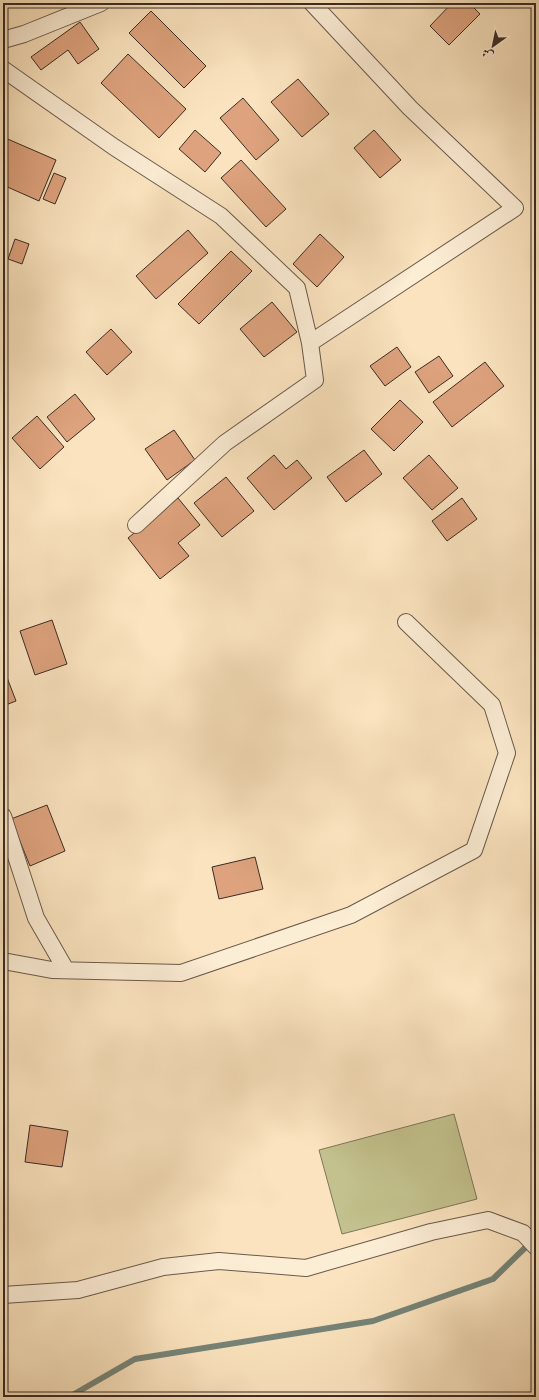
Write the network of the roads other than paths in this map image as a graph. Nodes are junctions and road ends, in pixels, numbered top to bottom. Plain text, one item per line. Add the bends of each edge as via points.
1 (101, 3) edge
2 (312, 3) edge
3 (3, 40) edge
4 (3, 69) edge
5 (310, 343) junction
6 (136, 525) dead end
7 (406, 622) dead end
8 (3, 816) edge
9 (3, 961) edge
10 (66, 970) junction
11 (536, 1247) edge
12 (3, 1295) edge

1 - 3 street
2 - 5 street via 410,108 515,208
4 - 5 street via 114,147 221,216 297,288
5 - 6 street via 315,380 225,443
7 - 10 street via 492,705 507,753 474,850 351,915 181,973
8 - 10 street via 36,918
9 - 10 street
11 - 12 street via 523,1233 488,1220 431,1232 306,1268 219,1261 163,1267 78,1290

